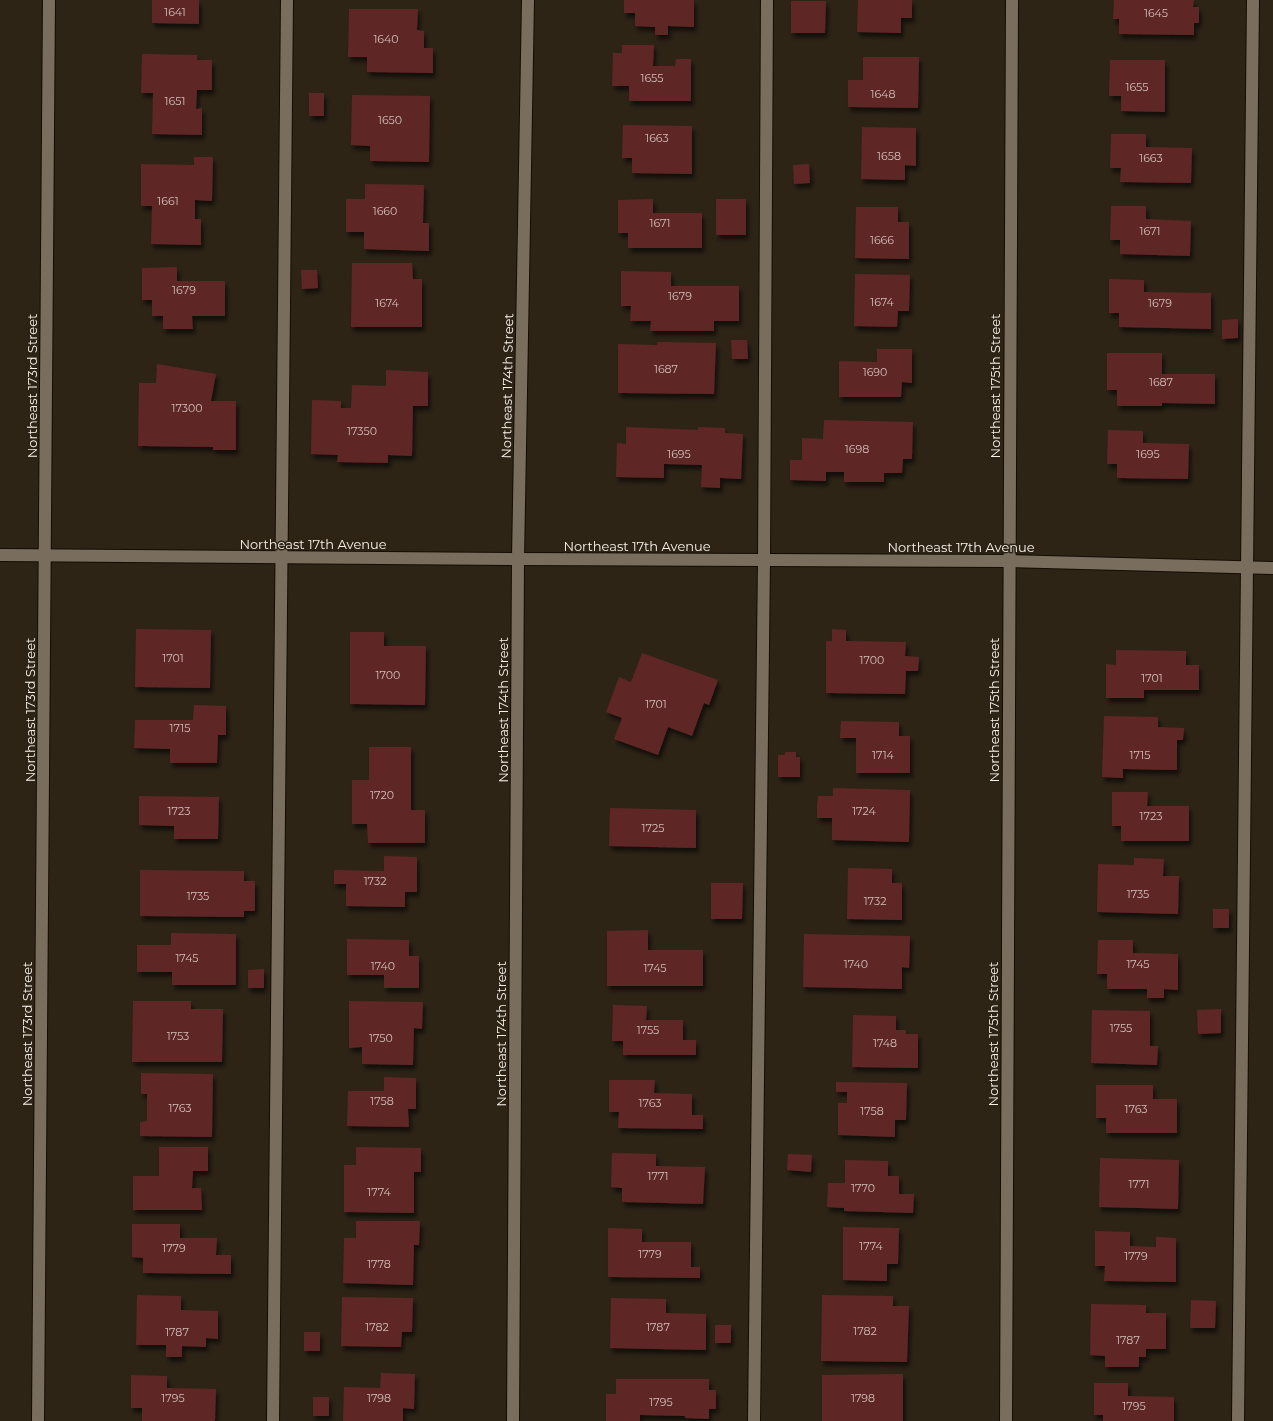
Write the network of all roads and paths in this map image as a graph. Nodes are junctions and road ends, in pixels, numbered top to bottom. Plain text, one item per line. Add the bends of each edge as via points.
1 (49, 0) edge
2 (287, 0) edge
3 (528, 0) edge
4 (767, 0) edge
5 (1012, 0) edge
6 (1253, 0) edge
7 (0, 555) edge
8 (45, 556) junction
9 (281, 558) junction
10 (518, 559) junction
11 (764, 560) junction
12 (1008, 561) junction
13 (1247, 567) junction
14 (1273, 568) edge
15 (38, 1421) edge
16 (273, 1421) edge
17 (513, 1421) edge
18 (754, 1421) edge
19 (1006, 1421) edge
20 (1238, 1421) edge

1 - 8 street, Northeast 173rd Street
2 - 9 street
3 - 10 street, Northeast 174th Street
4 - 11 street
5 - 12 street, Northeast 175th Street
6 - 13 street
7 - 8 street, Northeast 17th Avenue
8 - 9 street, Northeast 17th Avenue
8 - 15 street, Northeast 173rd Street
9 - 10 street, Northeast 17th Avenue
9 - 16 street
10 - 11 street, Northeast 17th Avenue
10 - 17 street, Northeast 174th Street
11 - 12 street, Northeast 17th Avenue
11 - 18 street
12 - 13 street, Northeast 17th Avenue
12 - 19 street, Northeast 175th Street
13 - 14 street, Northeast 17th Avenue
13 - 20 street

